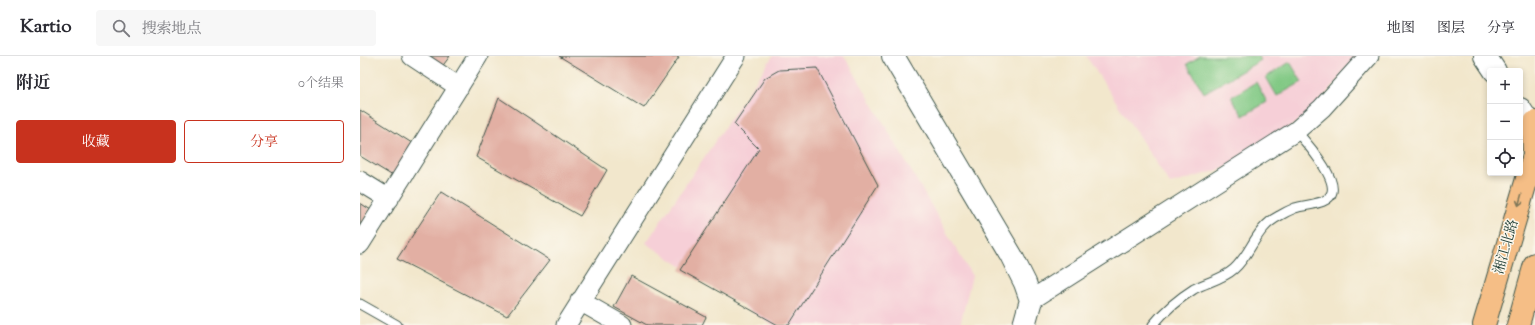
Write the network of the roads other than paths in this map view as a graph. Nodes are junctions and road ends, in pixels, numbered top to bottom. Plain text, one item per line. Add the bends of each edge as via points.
1 (412, 56) edge
2 (478, 56) edge
3 (736, 56) edge
4 (893, 56) edge
5 (1369, 56) edge
6 (1485, 56) edge
7 (1492, 68) edge
8 (459, 87) junction
9 (1523, 113) edge
10 (1534, 127) edge
11 (1296, 131) junction
12 (360, 181) edge
13 (389, 199) junction
14 (360, 244) edge
15 (1535, 264) edge
16 (1031, 300) junction
17 (580, 302) junction
18 (360, 304) edge
19 (397, 325) edge
20 (566, 325) edge
21 (622, 325) edge
22 (1024, 325) edge
23 (1153, 325) edge
24 (1484, 325) edge
25 (1518, 325) edge

1 - 8 street
2 - 8 street
3 - 17 street
4 - 16 street via 1011,255 1026,283
5 - 11 street via 1322,108
6 - 7 street
8 - 13 street
9 - 10 street
10 -> 24 main road, 湘江北路 via 1534,155
11 - 16 street
11 - 23 lane via 1314,151 1328,175 1333,189 1332,194 1320,202 1296,208 1277,217 1262,228 1234,269 1176,301
12 - 13 street
13 - 14 street
15 - 25 main road
16 - 22 street
17 - 20 street
17 - 21 street
18 - 19 lane

